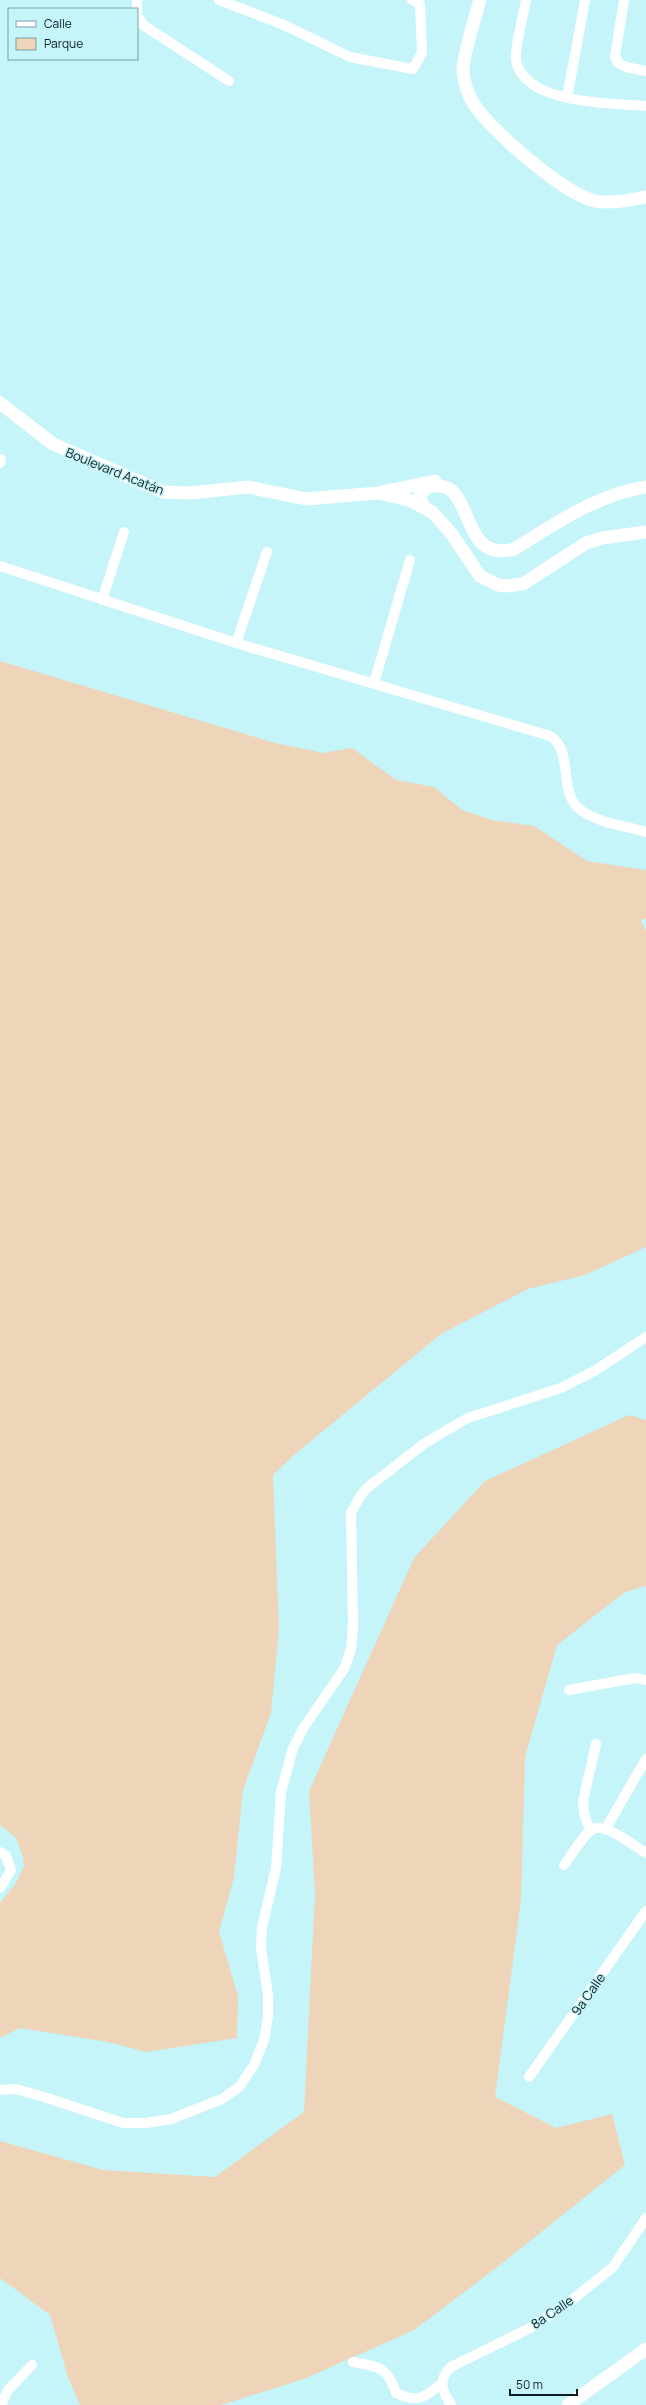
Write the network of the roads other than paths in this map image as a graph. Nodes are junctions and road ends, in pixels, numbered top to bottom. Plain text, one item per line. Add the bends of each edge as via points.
1 (219, 0) edge
2 (412, 0) edge
3 (480, 0) edge
4 (526, 0) edge
5 (585, 0) edge
6 (624, 0) edge
7 (138, 17) edge
8 (646, 71) edge
9 (229, 81) dead end
10 (567, 98) junction
11 (646, 106) edge
12 (646, 197) edge
13 (0, 403) edge
14 (447, 487) junction
15 (646, 487) edge
16 (378, 493) junction
17 (421, 504) junction
18 (124, 532) dead end
19 (646, 532) edge
20 (267, 552) dead end
21 (410, 560) dead end
22 (0, 566) edge
23 (102, 600) junction
24 (236, 643) junction
25 (374, 682) junction
26 (646, 832) edge
27 (644, 1342) edge
28 (646, 1680) edge
29 (569, 1690) dead end
30 (596, 1744) dead end
31 (646, 1759) edge
32 (606, 1828) junction
33 (590, 1831) junction
34 (0, 1852) edge
35 (646, 1853) edge
36 (564, 1865) dead end
37 (0, 1888) edge
38 (646, 1911) edge
39 (529, 2077) dead end
40 (0, 2090) edge
41 (646, 2218) edge
42 (646, 2349) edge
43 (353, 2362) dead end
44 (32, 2365) dead end
45 (441, 2384) junction
46 (4, 2388) edge
47 (1, 2405) edge
48 (451, 2405) edge
49 (568, 2405) edge

1 - 2 street via 284,25 350,57 413,69 422,53 422,22 420,4
3 - 12 main road via 463,69 466,89 479,112 527,157 570,190 605,202
4 - 10 street via 516,60 524,76 540,90
5 - 10 street
6 - 8 street via 615,56 618,63 626,67
7 - 9 street via 143,25
10 - 11 street
13 - 16 main road, Boulevard Acatán via 53,444 163,492 185,493 248,488 306,499
14 - 15 main road via 459,500 478,538 486,547 496,552 514,549 559,519 592,503
14 - 16 main road via 441,482 430,481
14 - 17 main road via 429,486 422,492
16 - 17 main road, Boulevard Acatán
17 - 19 main road via 451,533 480,576 492,583 506,586 523,584 586,543 602,538
18 - 23 street
20 - 24 street
21 - 25 street
22 - 23 street
23 - 24 street
24 - 25 street
25 - 26 street via 550,736 558,741 561,748 565,785 581,810 591,816
27 - 40 street via 561,1388 468,1418 425,1443 366,1488 359,1498 351,1513 351,1649 344,1669 293,1748 281,1792 276,1868 262,1927 261,1948 268,1995 268,2017 264,2040 254,2065 239,2087 222,2099 171,2119 123,2123 16,2089
28 - 29 street via 635,1678
30 - 33 street via 583,1807
31 - 32 street
32 - 33 street
32 - 35 street
33 - 36 street
34 - 37 street via 6,1856 11,1870
38 - 39 street, 9a Calle
41 - 45 street, 8a Calle via 613,2267 600,2278 541,2321 451,2367
42 - 49 main road
43 - 45 street via 381,2367 391,2377 396,2393 408,2399 424,2398
44 - 46 street
45 - 48 street via 442,2391
46 - 47 street

